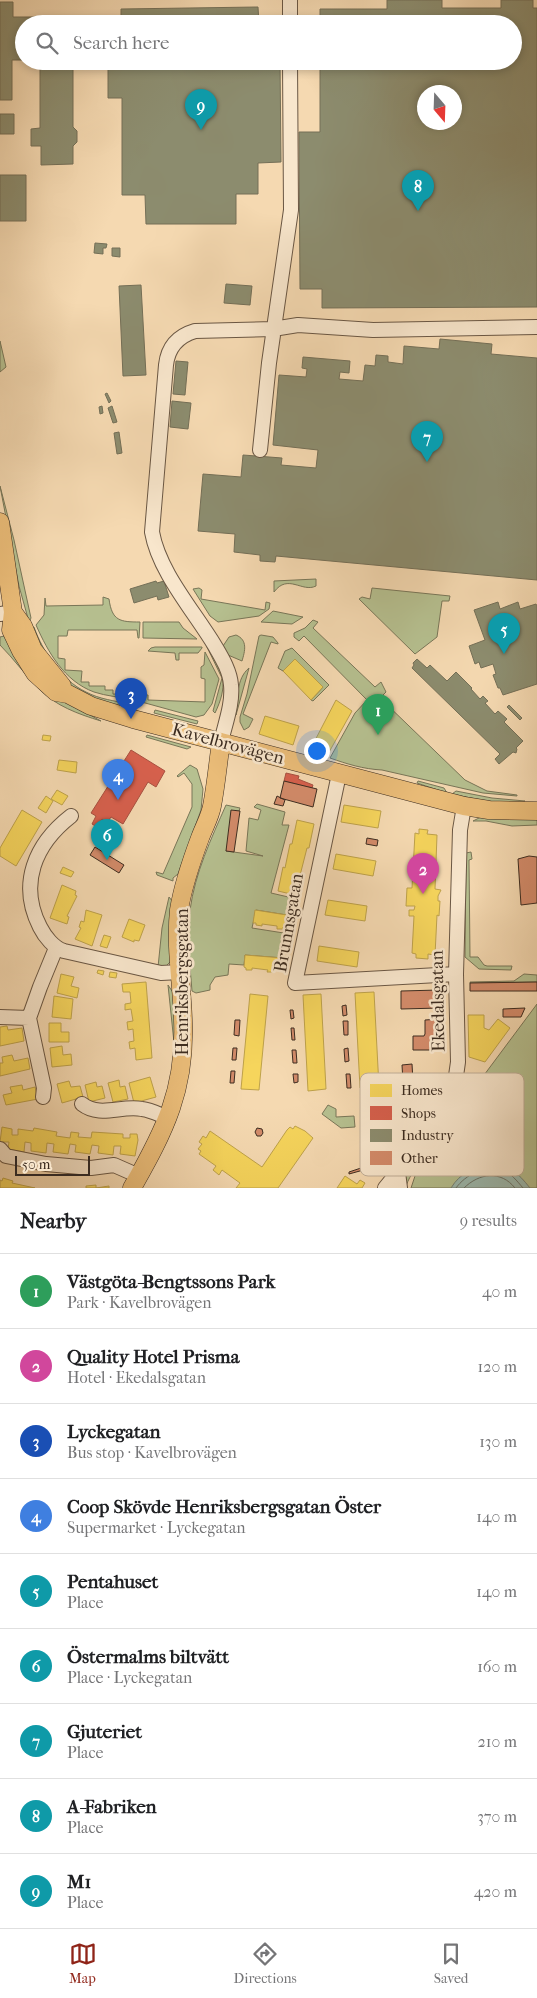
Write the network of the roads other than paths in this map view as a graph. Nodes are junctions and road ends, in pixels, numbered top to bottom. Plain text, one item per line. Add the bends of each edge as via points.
1 (290, 0) edge
2 (290, 15) edge
3 (290, 70) edge
4 (537, 327) edge
5 (274, 329) junction
6 (260, 450) dead end
7 (0, 522) edge
8 (6, 613) edge
9 (221, 742) junction
10 (339, 774) junction
11 (464, 806) junction
12 (537, 811) edge
13 (71, 816) dead end
14 (56, 948) junction
15 (180, 972) junction
16 (456, 974) junction
17 (0, 1017) edge
18 (30, 1018) junction
19 (456, 1073) edge
20 (43, 1097) dead end
21 (82, 1104) dead end
22 (168, 1118) junction
23 (0, 1149) edge
24 (394, 1176) edge
25 (135, 1182) edge
26 (384, 1188) edge

1 - 2 street
3 - 5 street via 291,210
4 - 5 street via 373,330 298,325
5 - 6 street
5 - 9 street via 211,329 187,333 173,345 166,365 152,532 173,584 211,640 229,675 231,693
7 - 8 main road, Kavelbrovägen
8 - 9 main road, Kavelbrovägen via 21,651 35,673 56,692 133,719
9 - 10 main road, Kavelbrovägen
9 - 15 main road, Henriksbergsgatan via 212,807 182,891 178,931
10 - 11 main road, Kavelbrovägen
10 - 16 street, Brunnsgatan via 295,983
11 - 12 main road, Kavelbrovägen
11 - 16 street, Ekedalsgatan via 460,830
13 - 14 street via 54,829 35,862 29,889 35,916
14 - 15 street via 161,973
14 - 18 street
15 - 22 main road, Henriksbergsgatan via 183,1060
16 - 19 street, Ekedalsgatan
17 - 18 street
18 - 20 street
21 - 22 street via 89,1110 142,1108
22 - 25 main road, Henriksbergsgatan
23 - 25 street via 6,1156 46,1164 91,1168 114,1165
24 - 26 street, Ekedalsgatan

